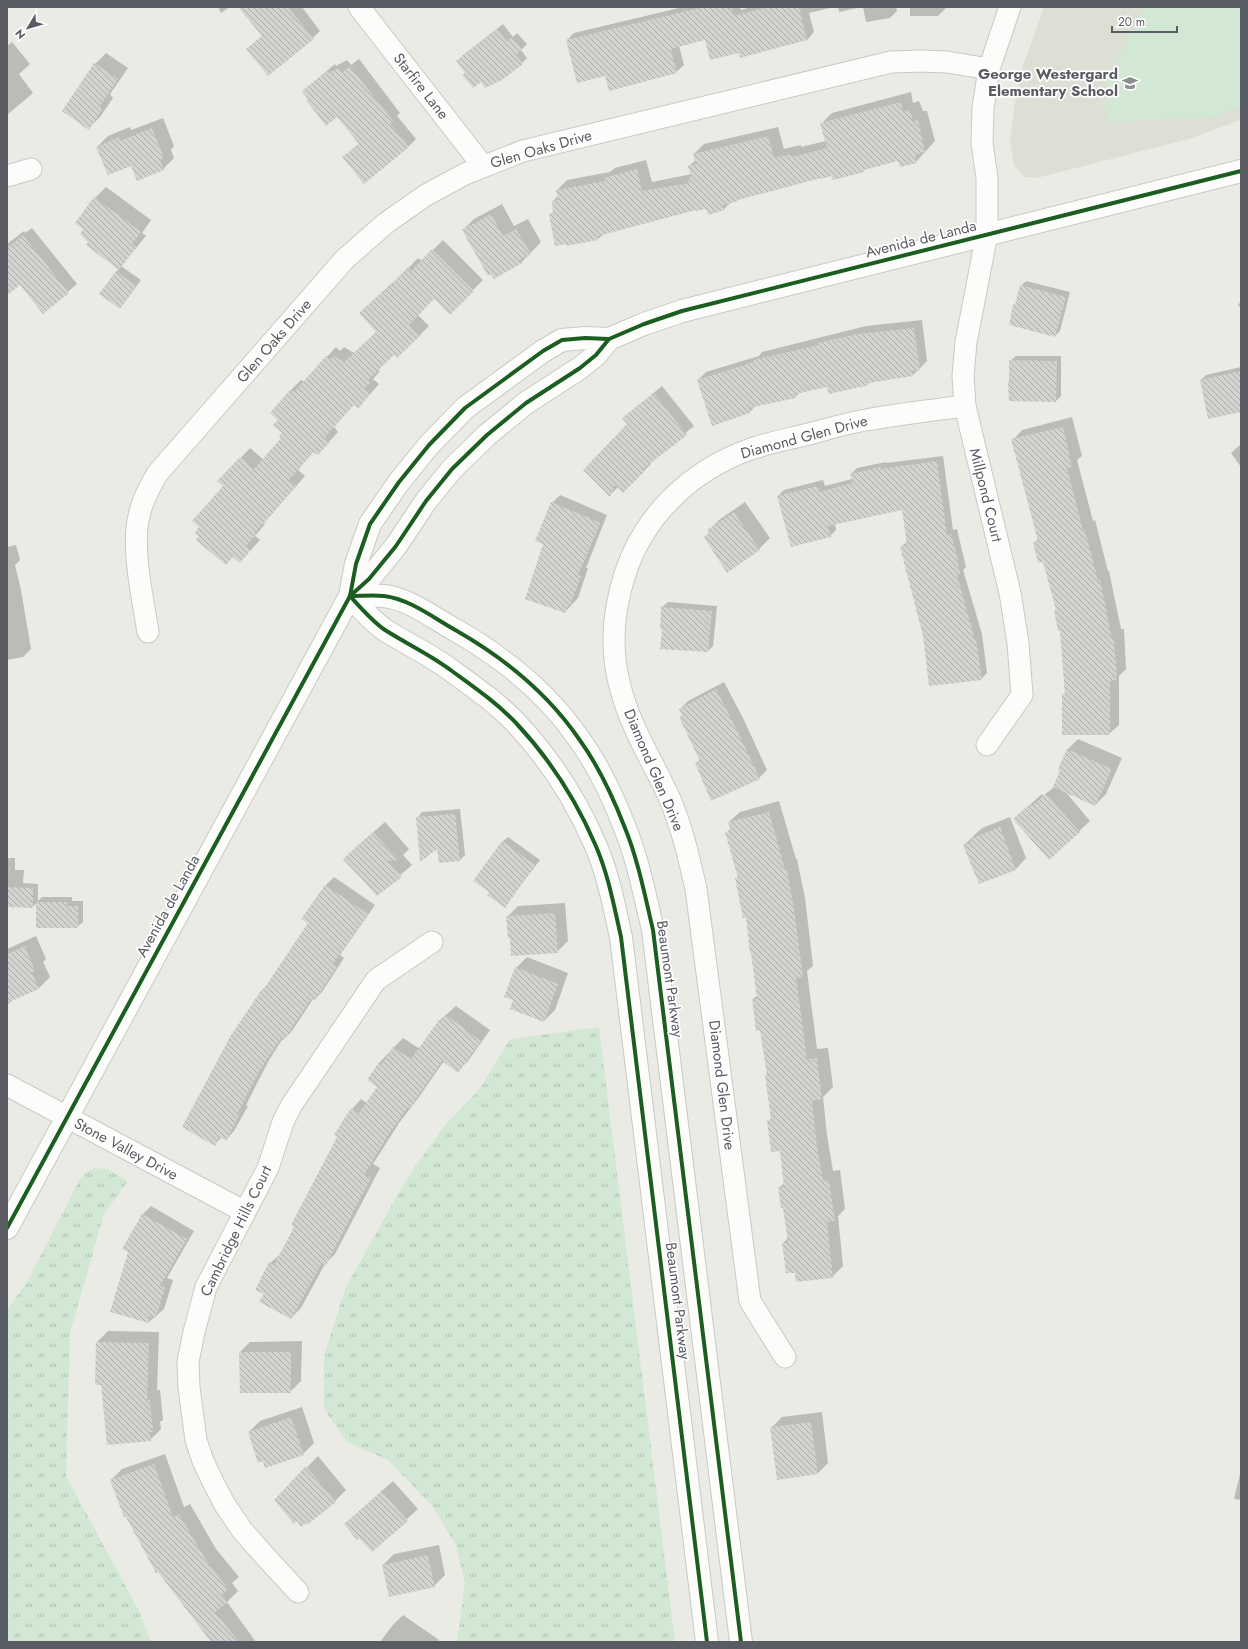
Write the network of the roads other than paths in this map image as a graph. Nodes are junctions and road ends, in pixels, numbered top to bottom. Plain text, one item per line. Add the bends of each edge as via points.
1 (359, 7) edge
2 (1010, 7) edge
3 (989, 69) junction
4 (483, 166) junction
5 (31, 169) dead end
6 (1241, 171) edge
7 (7, 176) edge
8 (987, 234) junction
9 (609, 339) junction
10 (964, 406) junction
11 (350, 596) junction
12 (148, 632) dead end
13 (987, 746) dead end
14 (432, 942) dead end
15 (7, 1084) edge
16 (66, 1117) junction
17 (245, 1212) junction
18 (7, 1228) edge
19 (785, 1357) dead end
20 (298, 1592) dead end
21 (707, 1642) edge
22 (742, 1642) edge

1 - 4 street, Starfire Lane
2 - 3 street, Millpond Court
3 - 4 street, Glen Oaks Drive via 947,62 891,62 523,151
3 - 8 street, Millpond Court via 983,108 982,143 987,178
4 - 12 street, Glen Oaks Drive via 426,195 386,223 344,260 158,474 146,494 138,516 136,540
5 - 7 street
6 - 8 street, Avenida de Landa
8 - 9 street, Avenida de Landa via 682,311
8 - 10 street, Millpond Court via 966,342
9 - 11 street, Avenida de Landa via 580,368 526,403 452,469 426,501 396,546 369,579
9 - 11 street, Avenida de Landa via 562,340 543,350 466,408 429,445 370,524 356,564
10 - 13 street, Millpond Court via 1010,593 1018,643 1022,695
10 - 19 street, Diamond Glen Drive via 864,420 749,449 717,463 688,483 664,505 644,532 629,561 620,590 614,624 615,657 620,689 630,718 670,799 685,843 696,889 750,1301
11 - 16 street, Avenida de Landa
11 - 21 street, Beaumont Parkway via 384,629 446,666 480,691 515,722 570,796 595,844 612,895 621,937
11 - 22 street, Beaumont Parkway via 384,596 410,604 470,639 511,668 550,703 580,739 604,780 626,828 653,930
14 - 17 street, Cambridge Hills Court via 376,980 291,1106 268,1168
15 - 16 street, Stone Valley Drive
16 - 17 street, Stone Valley Drive
16 - 18 street, Avenida de Landa
17 - 20 street, Cambridge Hills Court via 206,1287 194,1332 188,1362 196,1440 203,1461 225,1505 242,1530

